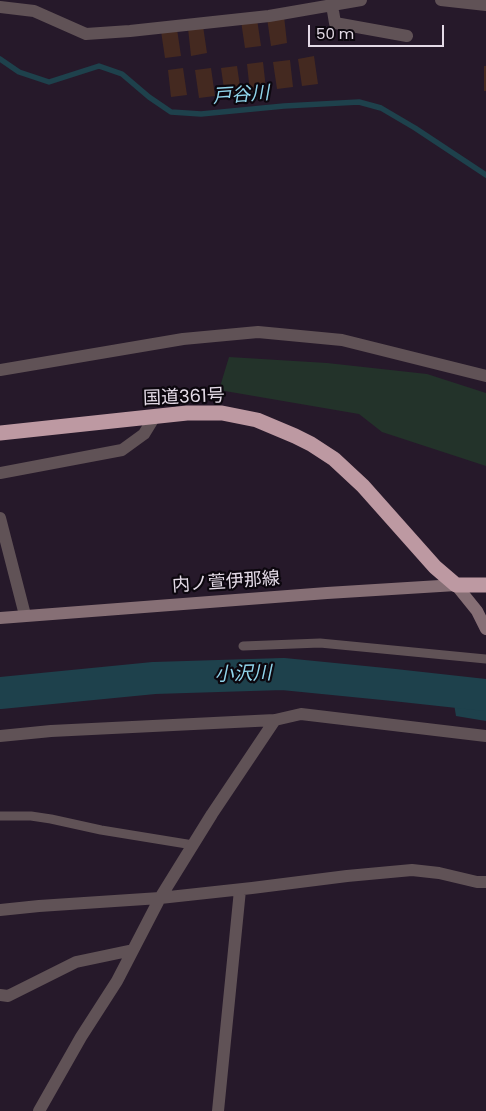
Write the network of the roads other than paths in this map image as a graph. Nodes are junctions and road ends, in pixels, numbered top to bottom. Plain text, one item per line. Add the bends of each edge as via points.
1 (361, 0) edge
2 (441, 0) edge
3 (332, 5) junction
4 (486, 5) edge
5 (0, 7) edge
6 (406, 36) dead end
7 (0, 370) edge
8 (486, 376) edge
9 (155, 416) junction
10 (0, 433) edge
11 (0, 473) edge
12 (0, 518) edge
13 (456, 585) junction
14 (486, 585) edge
15 (25, 616) junction
16 (0, 618) edge
17 (486, 629) edge
18 (243, 646) dead end
19 (486, 659) edge
20 (275, 720) junction
21 (0, 736) edge
22 (486, 736) edge
23 (0, 816) edge
24 (193, 845) junction
25 (486, 882) edge
26 (240, 890) junction
27 (160, 898) junction
28 (0, 910) edge
29 (133, 950) junction
30 (0, 995) edge
31 (39, 1111) edge
32 (218, 1111) edge

1 - 3 street
2 - 4 street
3 - 5 street via 269,16 86,34 34,11
3 - 6 street via 334,23
7 - 8 street via 183,339 258,332 342,340
9 - 10 highway, 国道361号
9 - 11 street via 144,434 122,450
9 - 13 highway, 国道361号 via 222,413 257,420 311,444 334,459 364,486
12 - 15 street
13 - 14 highway
13 - 15 main road, 内ノ萱伊那線
13 - 17 main road via 477,611
15 - 16 main road, 内ノ萱伊那線
18 - 19 lane via 320,643
20 - 21 street
20 - 22 street via 301,714
20 - 24 street
23 - 24 lane via 51,819
24 - 27 street
25 - 26 street via 412,870
26 - 27 street
26 - 32 street
27 - 28 street
27 - 29 street
29 - 30 street via 76,962 8,996
29 - 31 street

